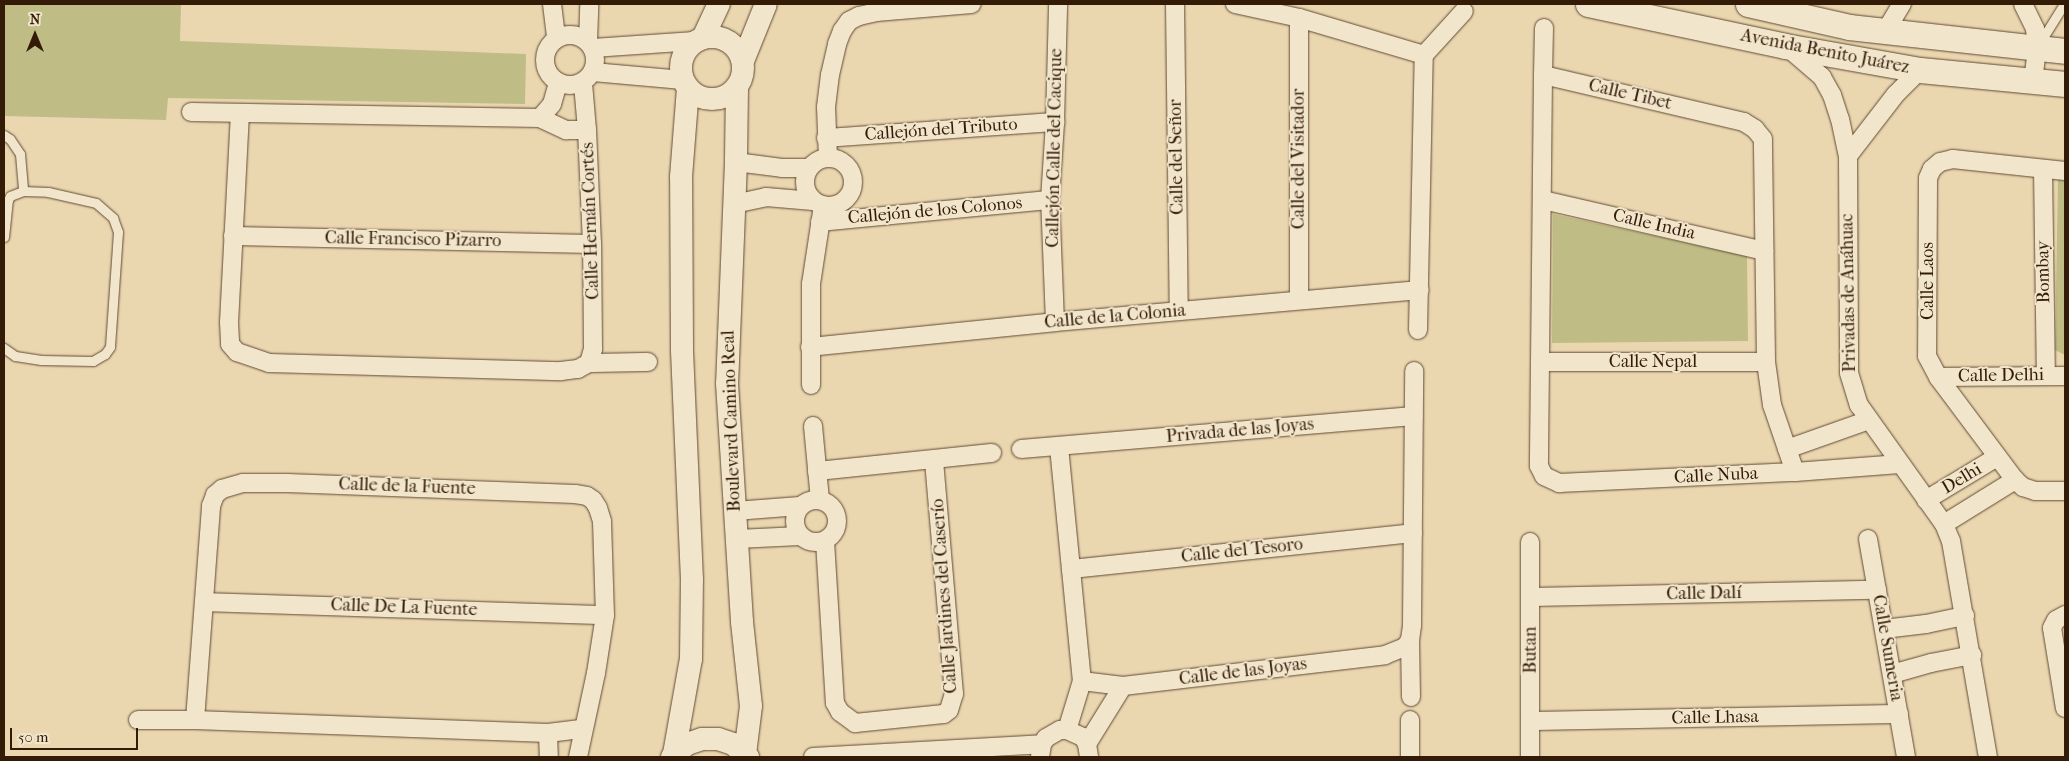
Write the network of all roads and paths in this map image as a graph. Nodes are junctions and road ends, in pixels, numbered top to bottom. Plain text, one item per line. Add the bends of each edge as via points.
1 (552, 4) edge
2 (589, 4) edge
3 (719, 4) edge
4 (766, 4) edge
5 (972, 4) edge
6 (1058, 4) edge
7 (1175, 4) edge
8 (1236, 4) edge
9 (1588, 4) edge
10 (1748, 4) edge
11 (1902, 4) edge
12 (2023, 4) edge
13 (2064, 4) edge
14 (1464, 11) dead end
15 (1299, 18) junction
16 (1849, 27) junction
17 (1544, 28) dead end
18 (1885, 32) junction
19 (556, 39) junction
20 (699, 40) junction
21 (590, 45) junction
22 (1785, 46) junction
23 (2036, 49) junction
24 (2065, 51) edge
25 (1424, 55) junction
26 (743, 60) junction
27 (1920, 70) junction
28 (1543, 75) junction
29 (588, 77) junction
30 (558, 83) junction
31 (2033, 83) junction
32 (2065, 84) edge
33 (685, 85) junction
34 (737, 88) junction
35 (191, 112) dead end
36 (240, 113) junction
37 (540, 118) junction
38 (1055, 122) junction
39 (587, 130) junction
40 (4, 135) edge
41 (826, 138) junction
42 (1848, 156) junction
43 (828, 158) junction
44 (736, 162) junction
45 (809, 168) junction
46 (2043, 169) junction
47 (2065, 170) edge
48 (23, 191) junction
49 (1050, 200) junction
50 (1543, 200) junction
51 (734, 204) junction
52 (819, 210) junction
53 (233, 236) junction
54 (4, 237) edge
55 (592, 244) junction
56 (1764, 251) junction
57 (1420, 290) junction
58 (1299, 300) junction
59 (1179, 311) junction
60 (1055, 322) junction
61 (1418, 330) dead end
62 (810, 347) junction
63 (4, 348) edge
64 (4, 356) edge
65 (15, 356) junction
66 (589, 362) junction
67 (648, 362) dead end
68 (1540, 362) junction
69 (1766, 362) junction
70 (1414, 371) dead end
71 (2046, 376) junction
72 (2065, 376) edge
73 (1938, 377) junction
74 (811, 385) dead end
75 (1414, 416) junction
76 (1869, 420) junction
77 (814, 426) dead end
78 (1059, 447) junction
79 (1021, 449) dead end
80 (1787, 449) junction
81 (992, 453) dead end
82 (1997, 457) junction
83 (934, 460) junction
84 (1900, 464) junction
85 (817, 472) junction
86 (1795, 472) junction
87 (2015, 480) junction
88 (2065, 491) edge
89 (820, 500) junction
90 (1926, 500) junction
91 (800, 506) junction
92 (735, 511) junction
93 (1944, 524) junction
94 (1413, 533) junction
95 (800, 536) junction
96 (737, 539) junction
97 (1868, 539) dead end
98 (825, 541) junction
99 (1530, 542) dead end
100 (1071, 568) junction
101 (1877, 590) junction
102 (1530, 597) junction
103 (204, 602) junction
104 (605, 614) junction
105 (2065, 615) edge
106 (1965, 616) junction
107 (1884, 629) junction
108 (1410, 640) junction
109 (1972, 655) junction
110 (1892, 674) junction
111 (1082, 681) junction
112 (1123, 686) junction
113 (1411, 697) dead end
114 (2065, 708) edge
115 (1899, 714) junction
116 (138, 720) dead end
117 (195, 720) junction
118 (1410, 720) dead end
119 (1531, 722) junction
120 (583, 729) junction
121 (1067, 730) junction
122 (548, 733) junction
123 (1041, 750) edge
124 (1088, 751) edge
125 (673, 756) edge
126 (746, 756) edge
127 (549, 757) edge
128 (578, 757) edge
129 (813, 757) edge
130 (1410, 757) edge
131 (1530, 757) edge
132 (1906, 757) edge
133 (1988, 757) edge

1 - 19 street
2 - 21 street
3 - 20 street
4 - 26 street
5 - 41 street via 876,12 850,21 842,31 830,75
6 - 38 street, Callejón Calle del Cacique
7 - 59 street, Calle del Señor
8 - 15 street
9 - 22 main road, Avenida Benito Juárez
10 - 16 main road, Avenida Benito Juárez
11 - 18 street
12 - 23 street via 2035,29
13 - 23 lane
14 - 25 street
15 - 25 street
15 - 58 street, Calle del Visitador
16 - 18 main road, Avenida Benito Juárez
16 - 22 main road via 1800,35
17 - 28 street
18 - 23 main road, Avenida Benito Juárez
19 - 21 street via 572,35
19 - 30 street via 546,53 545,61 551,77
20 - 21 street
20 - 26 street via 720,37 734,46
20 - 33 street via 683,54 681,63
21 - 29 street via 596,56
22 - 27 main road, Avenida Benito Juárez
22 - 42 street, Privadas de Anáhuac via 1822,78 1832,95
23 - 24 main road, Avenida Benito Juárez
23 - 31 street
25 - 57 street
26 - 34 street via 743,75
27 - 31 main road, Avenida Benito Juárez
27 - 42 street via 1896,94
28 - 50 street
28 - 56 street, Calle Tibet via 1744,122 1755,129 1763,139
29 - 30 street via 574,86
29 - 33 street
29 - 39 street
30 - 37 street via 552,104
31 - 32 main road, Avenida Benito Juárez
33 - 34 street via 695,95 713,100
33 - 125 street via 681,177 682,348 692,580 691,659
34 - 44 street, Boulevard Camino Real
35 - 36 street, Calle Hernán Cortés
36 - 37 street, Calle Hernán Cortés
36 - 53 street
37 - 39 street, Calle Hernán Cortés via 566,130
38 - 41 street, Callejón del Tributo
38 - 49 street, Callejón Calle del Cacique
39 - 55 street, Calle Hernán Cortés
40 - 48 lane via 20,154
41 - 43 street
42 - 76 street, Privadas de Anáhuac via 1847,361 1852,388
43 - 45 street
43 - 52 street via 842,162 848,168 852,174 852,189 844,202
44 - 45 street
44 - 51 street, Boulevard Camino Real
45 - 52 street via 805,189
46 - 47 street, Calle Laos
46 - 71 street, Bombay
46 - 73 street, Calle Laos via 1952,159 1940,162 1932,169 1928,178 1927,356
48 - 54 lane via 8,200
48 - 65 lane via 96,202 113,218 118,232 110,347 106,354 80,361
49 - 52 street, Callejón de los Colonos
49 - 60 street, Callejón Calle del Cacique
50 - 56 street, Calle India
50 - 68 street
51 - 52 street, Callejón de los Colonos via 766,197
51 - 92 street, Boulevard Camino Real via 727,383
52 - 62 street via 811,284
53 - 55 street, Calle Francisco Pizarro
53 - 66 street via 230,344 237,352 252,358 269,362 561,371 578,369
55 - 66 street, Calle Hernán Cortés via 594,332
56 - 69 street, Calle Tibet
57 - 58 street, Calle de la Colonia
57 - 61 street
58 - 59 street, Calle de la Colonia
59 - 60 street, Calle de la Colonia
60 - 62 street, Calle de la Colonia
62 - 74 street
63 - 65 lane
64 - 65 lane
66 - 67 street
68 - 69 street, Calle Nepal
68 - 86 street, Calle Nuba via 1539,466 1544,476 1559,483
69 - 80 street, Calle Tibet via 1772,405
70 - 75 street
71 - 72 street, Calle Delhi
71 - 73 street, Calle Delhi
73 - 82 street, Calle Laos
75 - 78 street, Privada de las Joyas
75 - 94 street
76 - 80 street
76 - 84 street, Privadas de Anáhuac
77 - 85 street
78 - 79 street, Privada de las Joyas
78 - 100 street
80 - 86 street, Calle Tibet
81 - 83 street
82 - 87 street, Calle Laos
82 - 90 street, Delhi
83 - 85 street
83 - 98 street, Calle Jardines del Caserío via 954,694 949,710 944,714 855,723 840,712 835,702
84 - 86 street, Calle Nuba
84 - 90 street, Privadas de Anáhuac
85 - 89 street
87 - 88 street, Calle Laos via 2034,491
87 - 93 street, Delhi
89 - 91 street
89 - 98 street via 832,506 837,519 835,532
90 - 93 street, Privadas de Anáhuac
91 - 92 street
91 - 95 street via 794,518
92 - 96 street, Boulevard Camino Real
93 - 106 street, Privadas de Anáhuac via 1955,559
94 - 100 street, Calle del Tesoro
94 - 108 street
95 - 96 street
95 - 98 street via 812,542
96 - 126 street, Boulevard Camino Real via 751,706
97 - 101 street, Calle Sumeria
99 - 102 street, Butan
100 - 111 street
101 - 102 street, Calle Dalí
101 - 107 street, Calle Sumeria
102 - 119 street, Butan
103 - 104 street, Calle De La Fuente
103 - 104 street, Calle de la Fuente via 211,506 215,495 222,489 243,483 287,483 587,496 598,508 602,521
103 - 117 street, Calle de la Fuente
104 - 120 street, Calle de la Fuente
105 - 114 street via 2056,620 2052,628
106 - 107 street
106 - 109 street, Privadas de Anáhuac
107 - 110 street, Calle Sumeria
108 - 112 street, Calle de las Joyas via 1398,652 1385,655
108 - 113 street
109 - 110 street
109 - 133 street, Privadas de Anáhuac
110 - 115 street, Calle Sumeria
111 - 112 street, Calle de las Joyas
111 - 121 street
112 - 124 street
115 - 119 street, Calle Lhasa
115 - 132 street, Calle Sumeria
116 - 117 street
117 - 122 street
118 - 130 street
119 - 131 street, Butan
120 - 122 street
120 - 128 street
121 - 123 street via 1052,733
121 - 124 street via 1083,737
122 - 127 street
123 - 129 street
125 - 126 street via 694,742 718,739 733,744

